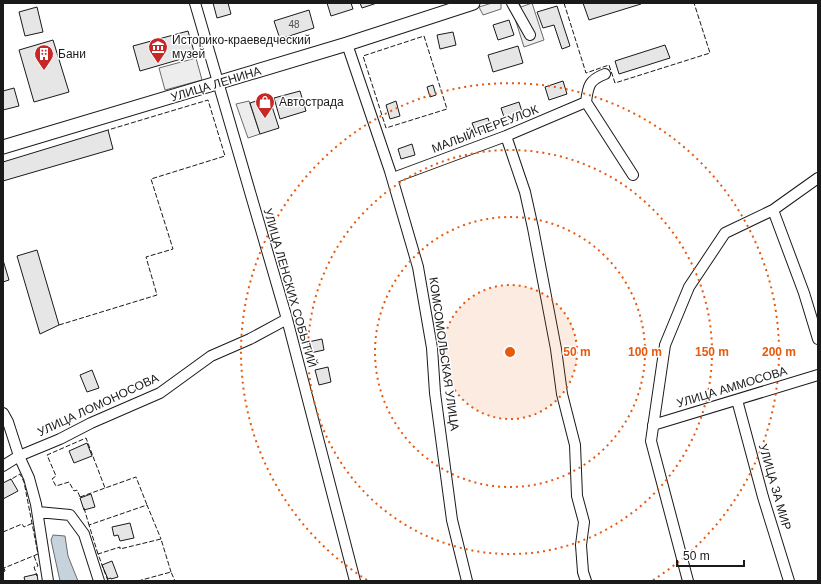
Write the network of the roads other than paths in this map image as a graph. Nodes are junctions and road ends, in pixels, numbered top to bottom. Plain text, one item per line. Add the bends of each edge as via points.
1 (195, 3) edge
2 (473, 3) edge
3 (512, 3) edge
4 (530, 35) dead end
5 (347, 44) junction
6 (605, 74) dead end
7 (217, 84) junction
8 (586, 102) junction
9 (506, 136) junction
10 (3, 147) edge
11 (633, 175) dead end
12 (393, 178) junction
13 (818, 178) edge
14 (773, 210) junction
15 (287, 319) junction
16 (818, 339) edge
17 (818, 375) edge
18 (737, 400) junction
19 (3, 413) edge
20 (653, 425) junction
21 (19, 456) junction
22 (3, 466) edge
23 (38, 512) junction
24 (48, 581) edge
25 (98, 581) edge
26 (355, 581) edge
27 (467, 581) edge
28 (586, 581) edge
29 (688, 581) edge
30 (789, 581) edge

1 - 7 street, УЛИЦА ЛЕНСКИХ СОБЫТИЙ
2 - 5 main road, УЛИЦА ЛЕНИНА
3 - 4 street
5 - 7 main road, УЛИЦА ЛЕНИНА
5 - 12 street, КОМСОМОЛЬСКАЯ УЛИЦА
6 - 8 street via 597,77 589,85
7 - 10 main road, УЛИЦА ЛЕНИНА
7 - 15 street, УЛИЦА ЛЕНСКИХ СОБЫТИЙ
8 - 9 street, МАЛЫЙ ПЕРЕУЛОК
8 - 11 street
9 - 12 street, МАЛЫЙ ПЕРЕУЛОК
9 - 28 street via 529,206 562,394 574,445 577,496 584,522 582,545
12 - 27 street, КОМСОМОЛЬСКАЯ УЛИЦА via 418,266 432,348 435,393 452,520
13 - 14 street
14 - 16 street
14 - 20 street via 725,233 689,287 665,345
15 - 21 street, УЛИЦА ЛОМОНОСОВА via 211,356 160,393
15 - 26 street, УЛИЦА ЛЕНСКИХ СОБЫТИЙ
17 - 18 street, УЛИЦА АММОСОВА
18 - 20 street, УЛИЦА АММОСОВА
18 - 30 street, УЛИЦА ЗА МИР
19 - 21 street
20 - 29 street via 651,441
21 - 22 street, УЛИЦА ЛОМОНОСОВА
21 - 23 street via 30,478
23 - 24 street
23 - 25 street via 70,515 84,534

